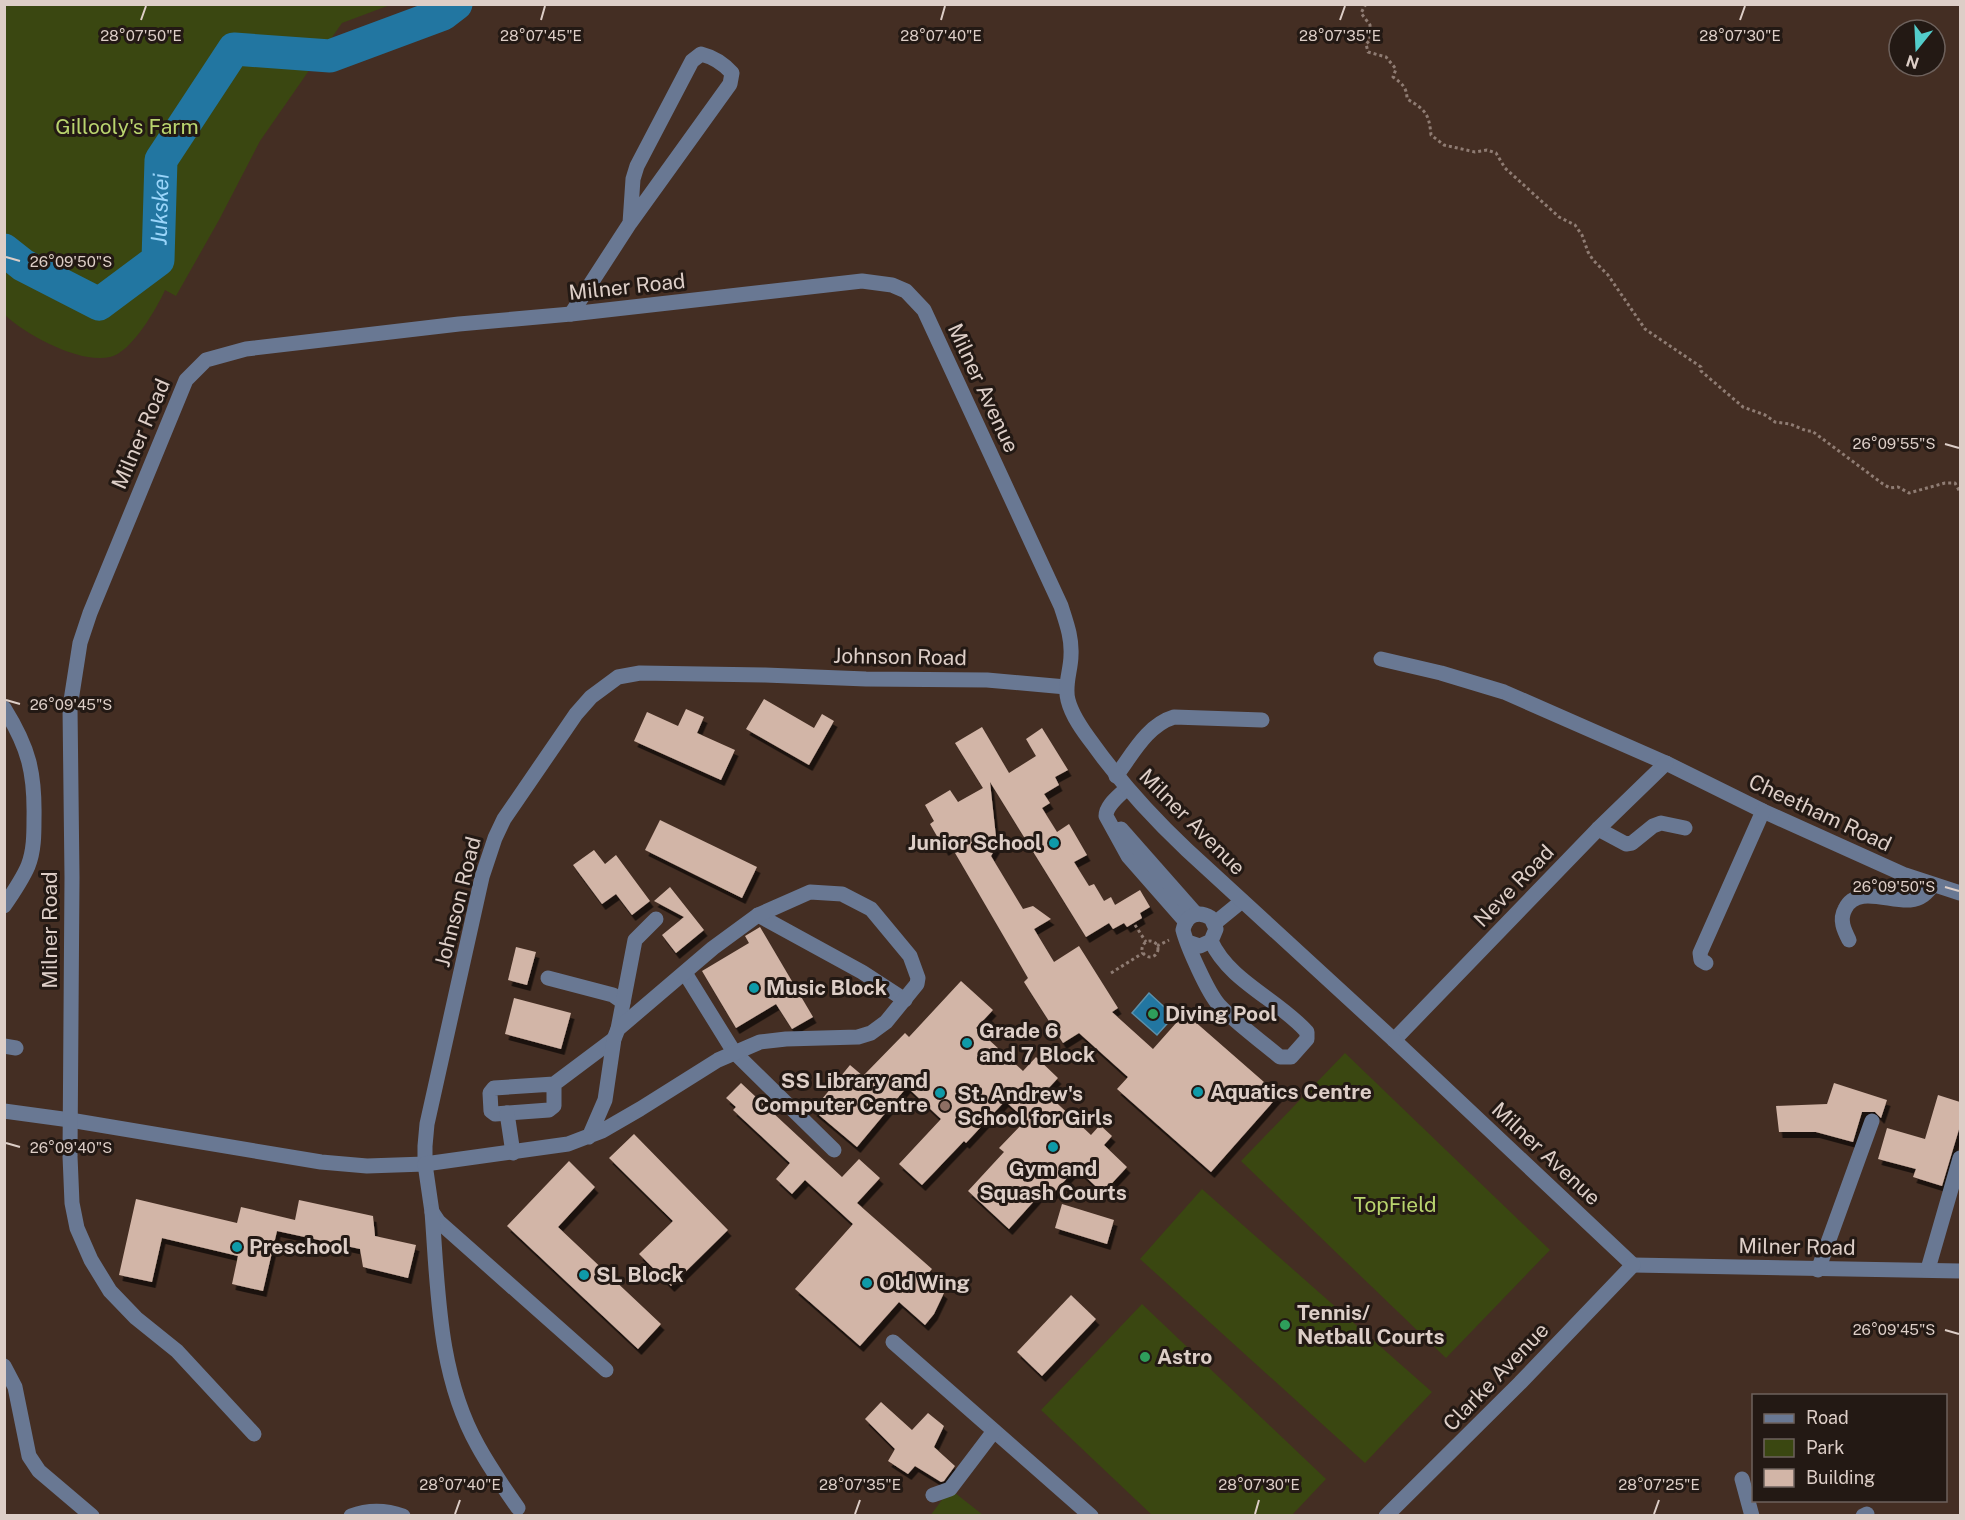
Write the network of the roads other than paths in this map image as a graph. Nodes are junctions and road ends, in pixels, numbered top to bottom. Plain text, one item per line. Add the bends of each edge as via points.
1 (630, 223) junction
2 (906, 291) joint
3 (571, 314) junction
4 (1381, 659) dead end
5 (1066, 687) junction
6 (4, 708) edge
7 (1262, 720) dead end
8 (1666, 763) junction
9 (1116, 776) junction
10 (1127, 788) junction
11 (1763, 811) junction
12 (1685, 828) dead end
13 (1598, 829) junction
14 (1934, 885) junction
15 (1960, 893) edge
16 (1242, 901) junction
17 (4, 906) edge
18 (758, 915) junction
19 (1191, 918) junction
20 (656, 919) dead end
21 (1215, 923) junction
22 (1849, 940) dead end
23 (1211, 941) junction
24 (1188, 942) junction
25 (1706, 963) dead end
26 (685, 973) junction
27 (548, 978) dead end
28 (905, 1000) junction
29 (623, 1002) junction
30 (616, 1034) junction
31 (1394, 1040) junction
32 (734, 1052) junction
33 (554, 1084) junction
34 (4, 1111) edge
35 (500, 1113) junction
36 (70, 1120) junction
37 (1872, 1121) dead end
38 (590, 1137) junction
39 (834, 1150) dead end
40 (513, 1153) junction
41 (1960, 1158) edge
42 (425, 1164) junction
43 (432, 1212) junction
44 (1633, 1265) junction
45 (1928, 1269) junction
46 (1818, 1270) junction
47 (1960, 1271) edge
48 (893, 1342) dead end
49 (5, 1369) edge
50 (606, 1370) dead end
51 (994, 1431) junction
52 (254, 1434) dead end
53 (1742, 1479) dead end
54 (933, 1495) dead end
55 (518, 1508) dead end
56 (92, 1515) edge
57 (351, 1515) edge
58 (402, 1515) edge
59 (1091, 1515) edge
60 (1386, 1515) edge
61 (1752, 1515) edge

1 - 1 street via 730,84 732,73 711,56 701,54 692,61 637,166
1 - 3 street
2 - 3 street, Milner Road via 862,281
2 - 5 street, Milner Avenue via 924,310 1061,606 1072,652
3 - 36 street, Milner Road via 246,349 206,360 186,380 90,613 74,672 70,729
4 - 8 street, Cheetham Road via 1504,692
5 - 9 street, Milner Avenue via 1076,720
5 - 42 street, Johnson Road via 987,680 663,673 618,677 604,685 576,714 495,838 482,877 430,1113
6 - 17 street via 27,751 34,779 34,834 29,864
7 - 9 street via 1174,717 1162,721
8 - 11 street, Cheetham Road
8 - 13 street, Neve Road
9 - 10 street, Milner Avenue
10 - 16 street, Milner Avenue via 1156,821
10 - 19 street via 1106,809
11 - 14 street, Cheetham Road
11 - 25 street via 1700,953
12 - 13 street via 1660,823 1626,844
13 - 31 street, Neve Road
14 - 15 street, Cheetham Road
14 - 22 street via 1926,894 1910,900 1863,896 1852,899 1842,917
16 - 21 street
16 - 31 street, Milner Avenue
18 - 26 street
18 - 28 street
18 - 28 street via 810,892 842,894 871,909 910,956 918,984
19 - 21 street via 1205,915
19 - 24 street via 1183,930
20 - 29 street via 636,940
21 - 23 street
23 - 24 street via 1200,946
23 - 24 street via 1235,972 1307,1032 1307,1039 1291,1057 1280,1057 1219,1005 1189,951
26 - 30 street
26 - 32 street
27 - 29 street via 613,995
28 - 32 street via 886,1022 858,1037 760,1042
29 - 30 street
30 - 33 street
30 - 38 street via 605,1100
31 - 44 street, Milner Avenue
32 - 38 street
32 - 39 street
33 - 35 street via 551,1109
33 - 35 street via 494,1088 489,1107
34 - 36 street
35 - 40 street
36 - 42 street via 321,1162 368,1166
36 - 52 street, Milner Road via 72,1203 90,1260 116,1298 177,1351
37 - 46 street
38 - 40 street
40 - 42 street
41 - 45 street
42 - 43 street, Johnson Road
43 - 50 street
43 - 55 street, Johnson Road via 437,1295 449,1372 476,1444
44 - 46 street, Milner Road
44 - 60 street, Clarke Avenue
45 - 46 street, Milner Road
45 - 47 street, Milner Road
48 - 51 street
49 - 56 street via 15,1386 33,1464
51 - 54 street via 950,1489
51 - 59 street
53 - 61 street
57 - 58 street via 383,1511

